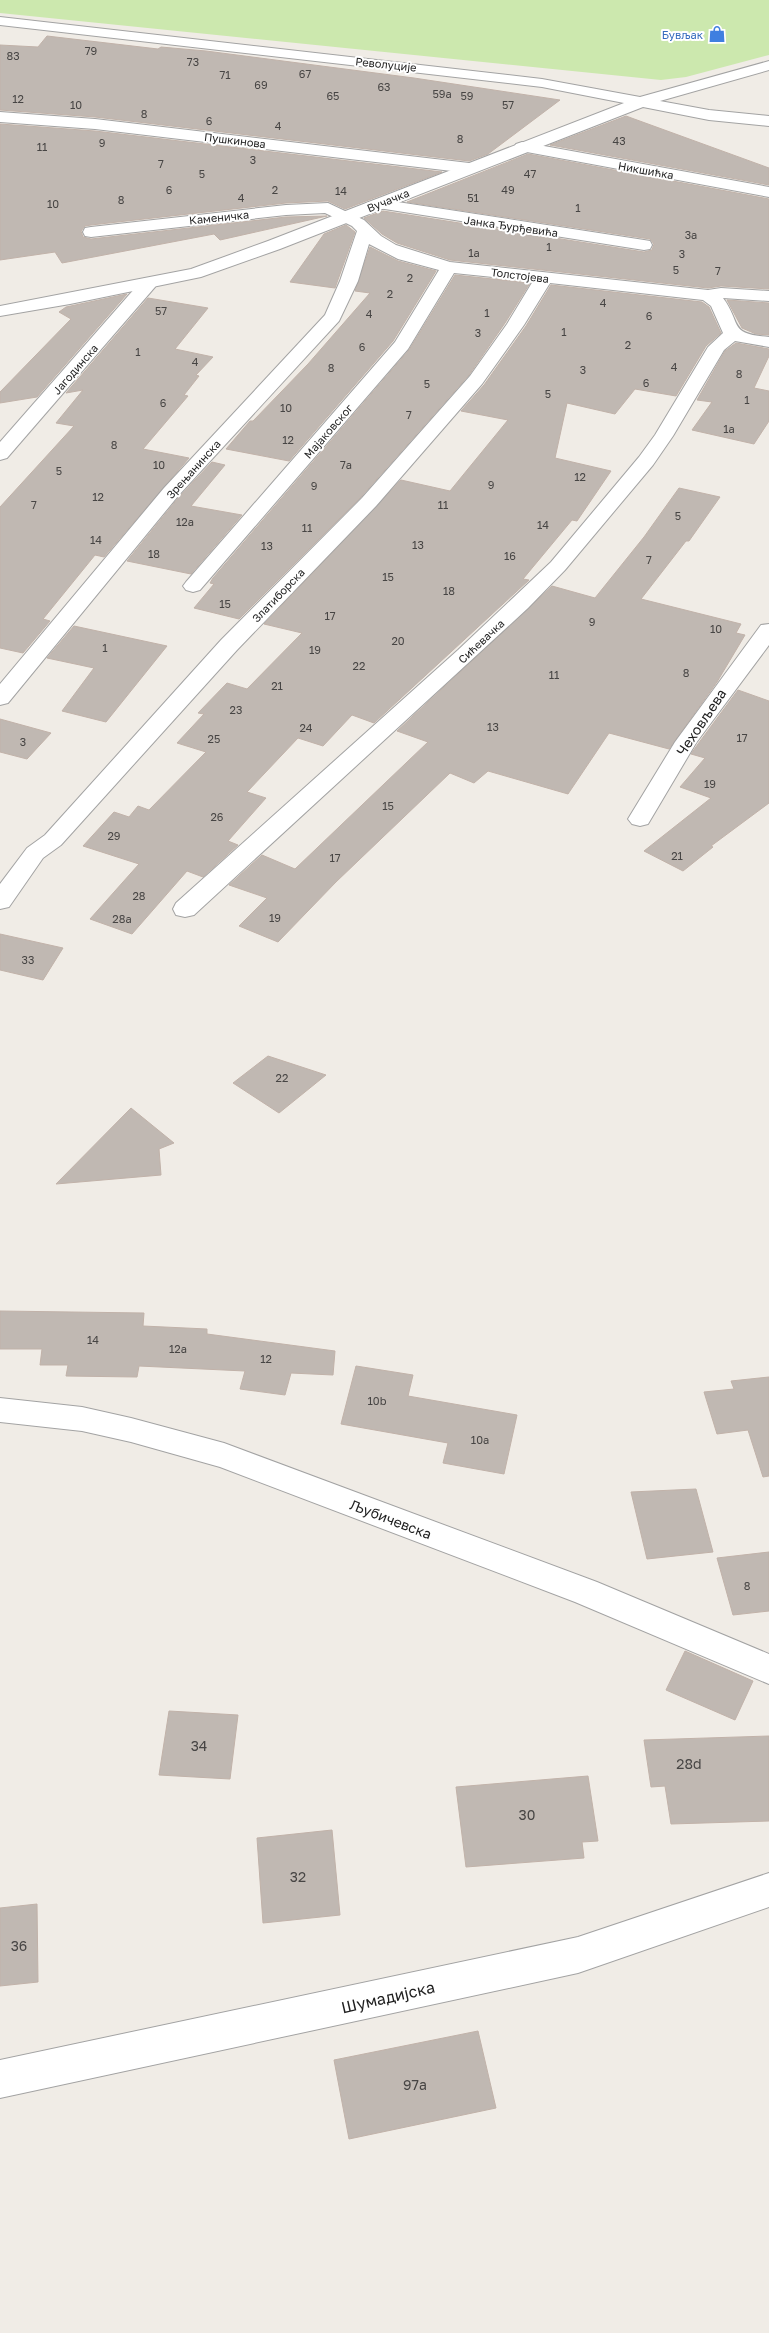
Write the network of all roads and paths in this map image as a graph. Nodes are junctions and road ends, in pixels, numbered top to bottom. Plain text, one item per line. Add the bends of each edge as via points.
1 (0, 21) edge
2 (769, 64) edge
3 (644, 101) junction
4 (0, 117) edge
5 (769, 121) edge
6 (522, 147) junction
7 (469, 168) junction
8 (769, 192) edge
9 (378, 204) junction
10 (346, 216) junction
11 (365, 231) junction
12 (90, 232) dead end
13 (644, 245) dead end
14 (449, 267) junction
15 (544, 278) junction
16 (149, 283) junction
17 (708, 295) junction
18 (769, 296) edge
19 (0, 311) edge
20 (733, 333) junction
21 (769, 342) edge
22 (0, 454) edge
23 (194, 586) dead end
24 (769, 630) edge
25 (0, 698) edge
26 (640, 819) dead end
27 (0, 901) edge
28 (185, 909) dead end
29 (0, 1410) edge
30 (769, 1669) edge
31 (769, 1890) edge
32 (0, 2079) edge

1 - 3 street, Револуције via 532,81
2 - 3 street, Вучачка
3 - 5 street, Револуције via 709,114
3 - 6 street, Вучачка
4 - 7 street, Пушкинова via 105,125
6 - 7 street, Вучачка
6 - 8 street, Никшићка
7 - 9 street, Вучачка
9 - 10 street, Вучачка
9 - 13 street, Јанка Ђурђевића
10 - 11 street, Толстојева
10 - 12 street, Каменичка via 328,208 286,210
10 - 16 street, Вучачка via 246,255
11 - 14 street, Толстојева via 404,255
11 - 25 street, Зрењанинска via 333,317 171,492
14 - 15 street, Толстојева
14 - 23 street, Мајаковског via 402,345
15 - 17 street, Толстојева
15 - 27 street, Златиборска via 476,380 369,502 229,645 53,840 35,854
16 - 19 street, Вучачка
16 - 22 street, Јагодинска
17 - 18 street, Толстојева
17 - 20 street via 723,309
20 - 21 street via 750,340
20 - 28 street, Сићевачка via 717,347 646,461 558,566 466,655
24 - 26 street, Чеховљева via 686,742
29 - 30 street, Љубичевска via 82,1419 224,1456 586,1592
31 - 32 street, Шумадијска via 578,1955

